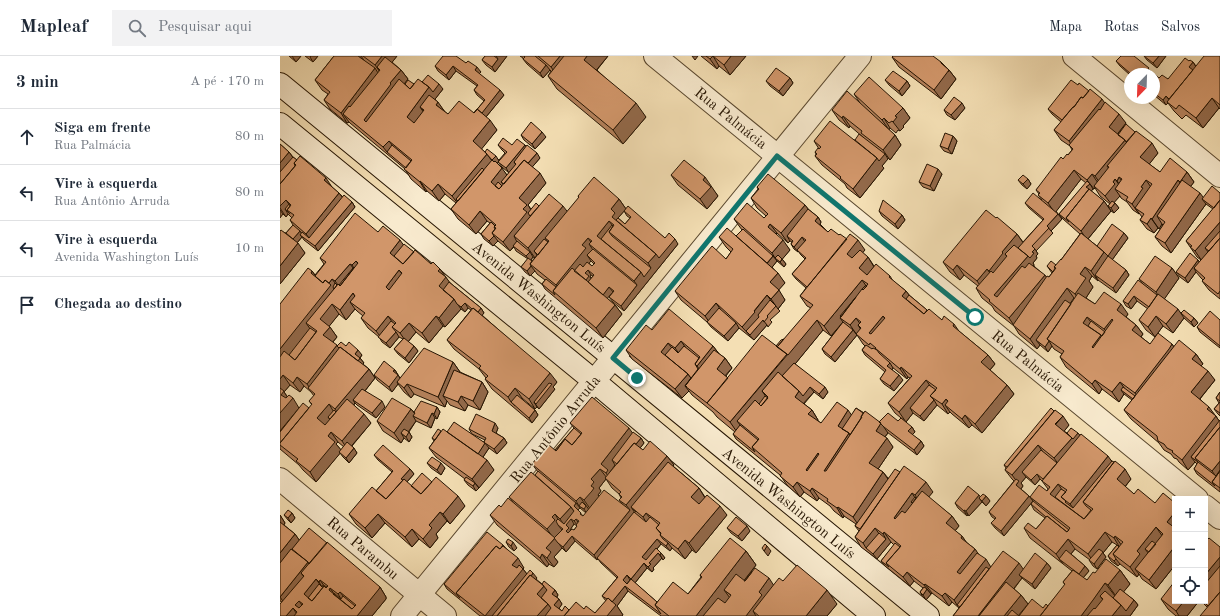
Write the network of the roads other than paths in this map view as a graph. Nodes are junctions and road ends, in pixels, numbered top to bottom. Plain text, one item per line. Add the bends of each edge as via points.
1 (655, 56) edge
2 (860, 56) edge
3 (1074, 56) edge
4 (280, 84) edge
5 (305, 105) junction
6 (283, 126) edge
7 (777, 156) junction
8 (387, 174) junction
9 (1220, 176) edge
10 (368, 196) junction
11 (613, 358) junction
12 (594, 381) junction
13 (280, 479) edge
14 (1193, 496) edge
15 (1208, 508) edge
16 (1220, 518) edge
17 (867, 566) junction
18 (846, 593) junction
19 (420, 595) junction
20 (402, 616) edge
21 (445, 616) edge
22 (874, 616) edge
23 (928, 616) edge

1 - 7 street, Rua Palmácia
2 - 7 street, Rua Antônio Arruda
3 - 9 street
4 - 5 street, Avenida Washington Luís
5 - 6 street
5 - 8 street, Avenida Washington Luís
6 - 10 street, Avenida Washington Luís
7 - 11 street, Rua Antônio Arruda
7 - 14 street, Rua Palmácia
8 - 10 street
8 - 11 street, Avenida Washington Luís
10 - 12 street, Avenida Washington Luís
11 - 12 street, Rua Antônio Arruda
11 - 17 street, Avenida Washington Luís
12 - 18 street, Avenida Washington Luís
12 - 19 street, Rua Antônio Arruda
13 - 19 street, Rua Parambu
15 - 16 street
17 - 18 street
17 - 23 street, Avenida Washington Luís
18 - 22 street, Avenida Washington Luís
19 - 20 street, Rua Antônio Arruda
19 - 21 street, Rua Parambu

